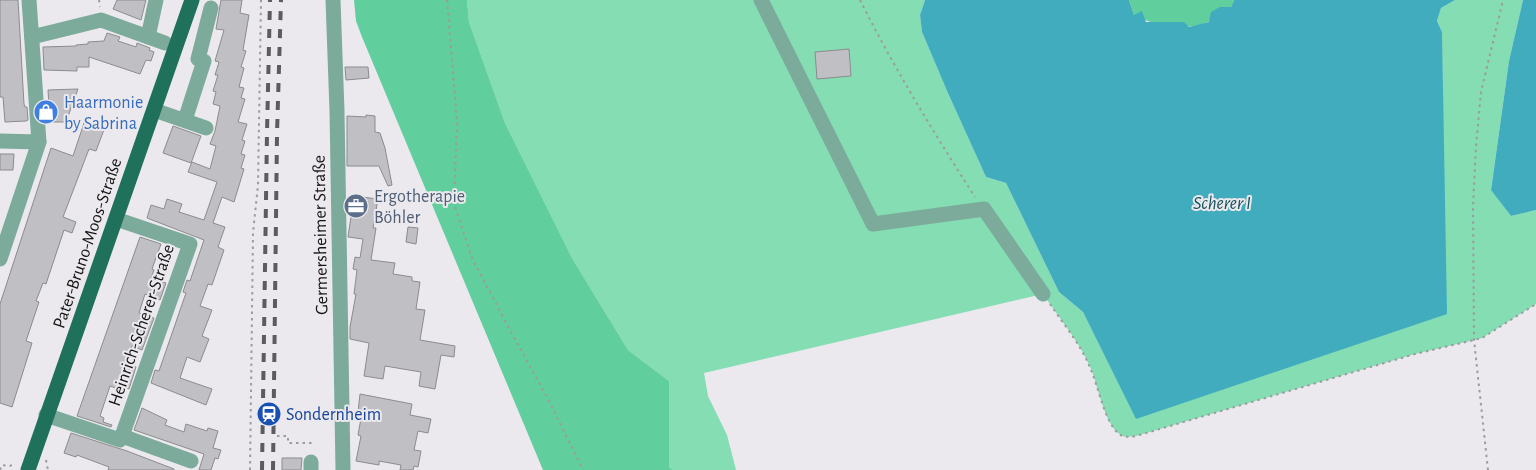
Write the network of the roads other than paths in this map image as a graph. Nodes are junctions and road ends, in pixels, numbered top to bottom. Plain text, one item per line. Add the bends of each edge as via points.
1 (29, 0) edge
2 (156, 0) edge
3 (192, 0) edge
4 (333, 0) edge
5 (761, 0) edge
6 (212, 8) dead end
7 (32, 37) junction
8 (148, 37) junction
9 (165, 43) dead end
10 (154, 110) junction
11 (185, 120) junction
12 (206, 128) dead end
13 (0, 141) edge
14 (38, 142) junction
15 (116, 219) junction
16 (0, 259) edge
17 (1043, 294) road end
18 (46, 415) junction
19 (122, 436) junction
20 (190, 461) dead end
21 (28, 470) edge
22 (343, 470) edge

1 - 7 street
2 - 8 street
3 - 10 main road, Pater-Bruno-Moos-Straße
4 - 22 street, Germersheimer Straße
5 - 17 street via 873,224 984,209
6 - 11 street via 198,60 204,61
7 - 8 street via 101,20
7 - 14 street
8 - 9 street
10 - 11 street
10 - 15 main road, Pater-Bruno-Moos-Straße
11 - 12 street
13 - 14 street
14 - 16 street
15 - 18 main road, Pater-Bruno-Moos-Straße
15 - 19 street, Heinrich-Scherer-Straße via 190,244
18 - 19 street via 120,440
18 - 21 main road, Pater-Bruno-Moos-Straße
19 - 20 street

